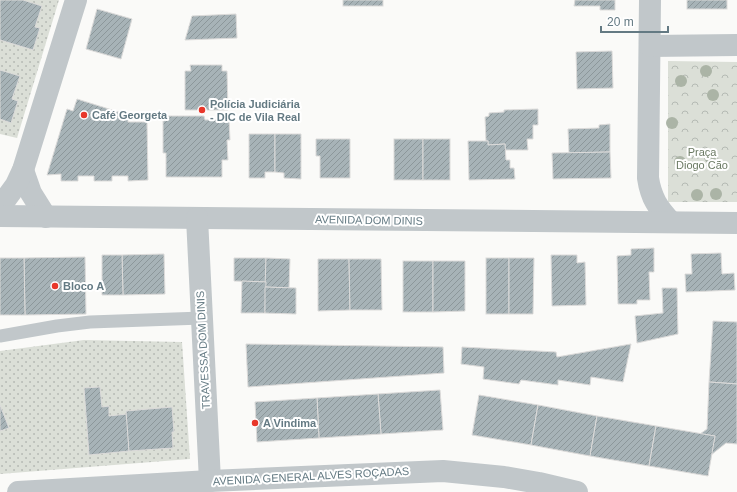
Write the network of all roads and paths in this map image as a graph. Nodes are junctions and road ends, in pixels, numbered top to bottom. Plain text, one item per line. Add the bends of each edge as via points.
1 (76, 0) edge
2 (650, 0) edge
3 (737, 45) edge
4 (650, 46) junction
5 (23, 170) junction
6 (0, 207) edge
7 (0, 216) edge
8 (46, 217) junction
9 (196, 218) junction
10 (671, 222) junction
11 (737, 223) edge
12 (202, 318) junction
13 (0, 336) edge
14 (210, 481) junction
15 (156, 488) edge
16 (18, 492) edge
17 (577, 492) edge

1 - 5 street
2 - 4 street
3 - 4 street
4 - 10 street via 648,178 653,198
5 - 6 street via 16,186
5 - 8 street via 31,193
7 - 8 street, AVENIDA DOM DINIS
8 - 9 street, AVENIDA DOM DINIS
9 - 10 street, AVENIDA DOM DINIS
9 - 12 street, TRAVESSA DOM DINIS
10 - 11 street, AVENIDA DOM DINIS
12 - 13 lane via 90,322
12 - 14 street, TRAVESSA DOM DINIS
14 - 15 street, AVENIDA GENERAL ALVES ROÇADAS
14 - 17 street, AVENIDA GENERAL ALVES ROÇADAS via 443,471 504,477
15 - 16 street, AVENIDA GENERAL ALVES ROÇADAS

